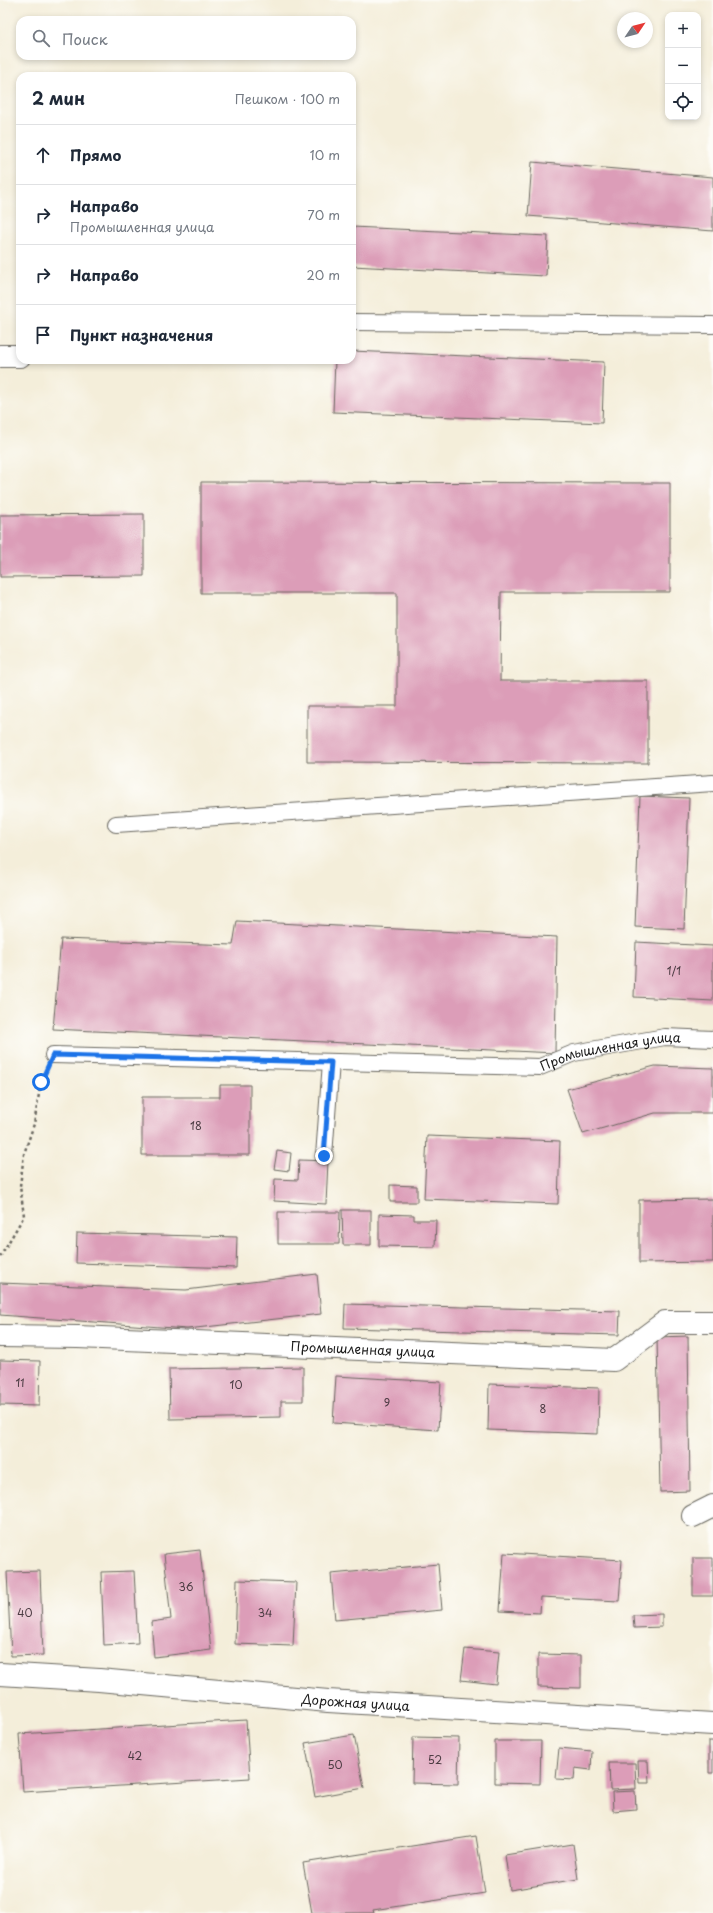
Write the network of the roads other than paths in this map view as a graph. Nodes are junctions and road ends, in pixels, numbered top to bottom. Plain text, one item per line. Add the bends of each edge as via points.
1 (356, 322) edge
2 (713, 325) edge
3 (0, 356) edge
4 (16, 356) edge
5 (713, 783) edge
6 (116, 824) dead end
7 (713, 1038) edge
8 (53, 1055) road end
9 (331, 1062) junction
10 (324, 1156) dead end
11 (713, 1322) edge
12 (0, 1336) edge
13 (713, 1506) edge
14 (693, 1516) dead end
15 (0, 1674) edge
16 (713, 1724) edge

1 - 2 lane
3 - 4 street
5 - 6 lane
7 - 9 lane, Промышленная улица via 665,1037 574,1053 540,1066
8 - 9 lane, Промышленная улица
9 - 10 lane
11 - 12 street, Промышленная улица via 665,1322 614,1360 93,1337
13 - 14 street
15 - 16 street, Дорожная улица via 99,1680 328,1701

